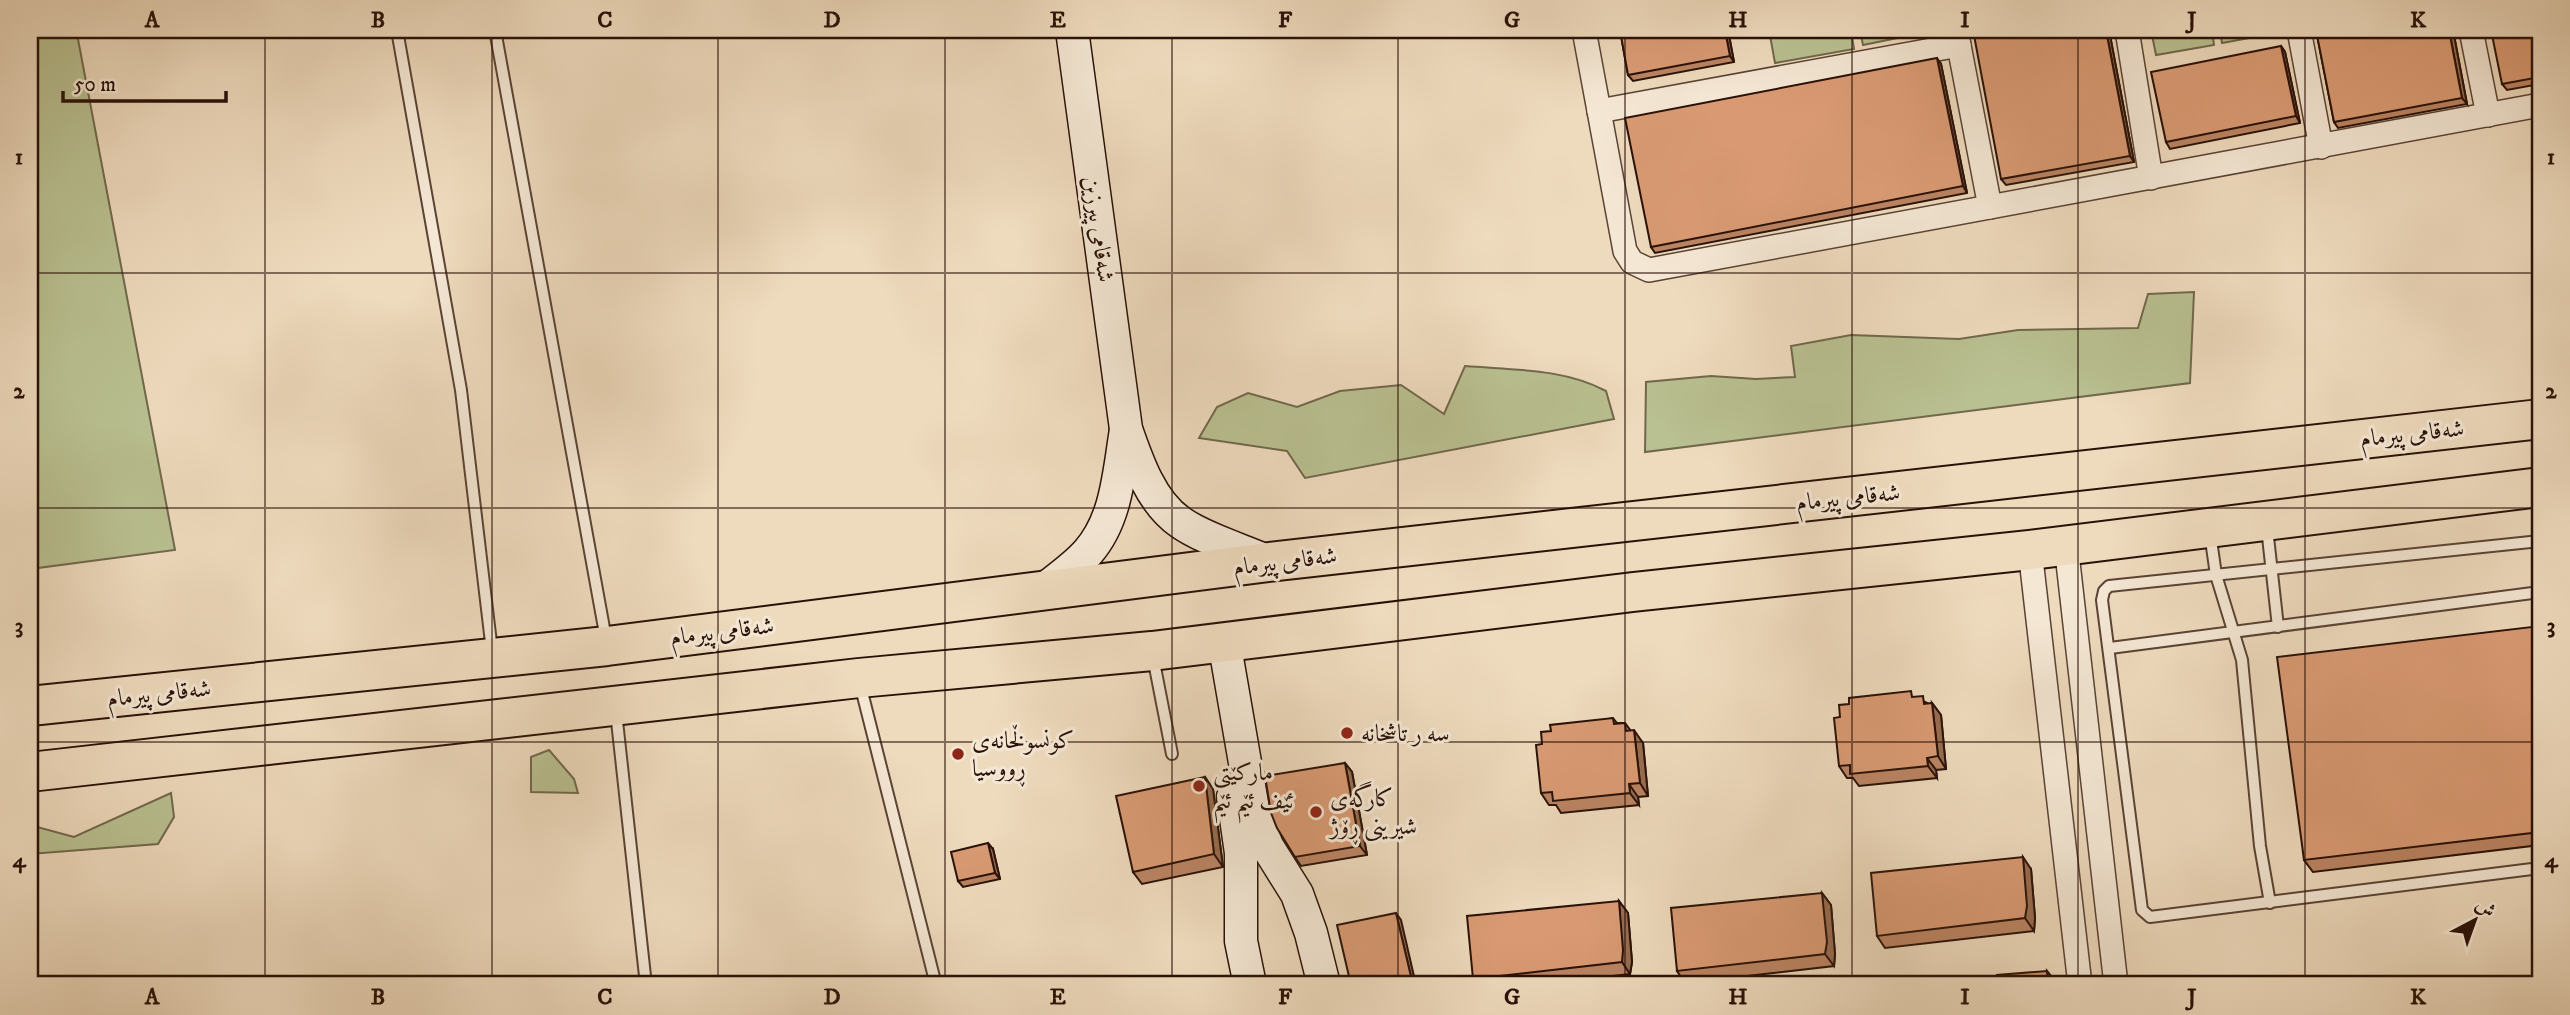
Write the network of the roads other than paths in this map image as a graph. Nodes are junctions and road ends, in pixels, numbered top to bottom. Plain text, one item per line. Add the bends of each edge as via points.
1 (397, 30) edge
2 (495, 30) edge
3 (1072, 30) edge
4 (1584, 30) edge
5 (2127, 30) edge
6 (2299, 30) edge
7 (2471, 30) edge
8 (1958, 37) edge
9 (2540, 105) edge
10 (1599, 111) junction
11 (2488, 115) junction
12 (2321, 146) junction
13 (2151, 178) junction
14 (1990, 207) junction
15 (2540, 419) edge
16 (1126, 429) junction
17 (2540, 487) edge
18 (2266, 519) junction
19 (2209, 526) junction
20 (2540, 541) edge
21 (2048, 547) junction
22 (1269, 562) junction
23 (2272, 569) junction
24 (2217, 575) junction
25 (1042, 591) junction
26 (2540, 592) edge
27 (2278, 626) junction
28 (2233, 632) junction
29 (1214, 643) junction
30 (607, 646) junction
31 (2110, 648) junction
32 (1152, 651) junction
33 (493, 657) junction
34 (859, 678) junction
35 (615, 705) junction
36 (30, 706) edge
37 (1172, 754) dead end
38 (30, 772) edge
39 (1249, 829) junction
40 (2540, 868) edge
41 (1289, 879) junction
42 (1242, 890) junction
43 (2270, 903) junction
44 (2110, 929) junction
45 (2073, 932) junction
46 (646, 985) edge
47 (936, 985) edge
48 (1250, 985) edge
49 (1324, 985) edge
50 (2080, 985) edge
51 (2117, 985) edge

1 - 33 lane via 461,390
2 - 30 lane
3 - 16 street, شەقامی پیرزین
4 - 10 street
5 - 13 street
6 - 12 street
7 - 11 street
8 - 10 street
8 - 14 street
9 - 11 street
10 - 14 street via 1625,251 1642,269
11 - 12 street
12 - 13 street
13 - 14 street
15 - 22 highway, شەقامی پیرمام
16 - 22 street via 1151,488 1178,522
16 - 25 street via 1115,499 1104,527 1087,553
17 - 18 highway
18 - 19 highway
18 - 23 lane
19 - 21 highway
19 - 24 lane
20 - 23 lane
21 - 29 highway
21 - 44 street
21 - 45 street
22 - 25 highway, شەقامی پیرمام
23 - 24 lane
23 - 27 lane
24 - 28 lane
24 - 31 lane via 2109,586 2102,600
25 - 30 highway, شەقامی پیرمام
26 - 27 lane
27 - 28 lane
28 - 31 lane
28 - 43 lane via 2242,660
29 - 32 highway
29 - 39 street
30 - 33 highway, شەقامی پیرمام
31 - 43 lane via 2142,910 2161,918
32 - 34 highway
32 - 37 lane
33 - 36 highway, شەقامی پیرمام
34 - 35 highway
34 - 47 lane
35 - 38 highway
35 - 46 lane
39 - 41 street
39 - 42 street
40 - 43 lane
41 - 42 street
41 - 49 street via 1311,933
42 - 48 street via 1241,941
44 - 45 street
44 - 51 street
45 - 50 street

